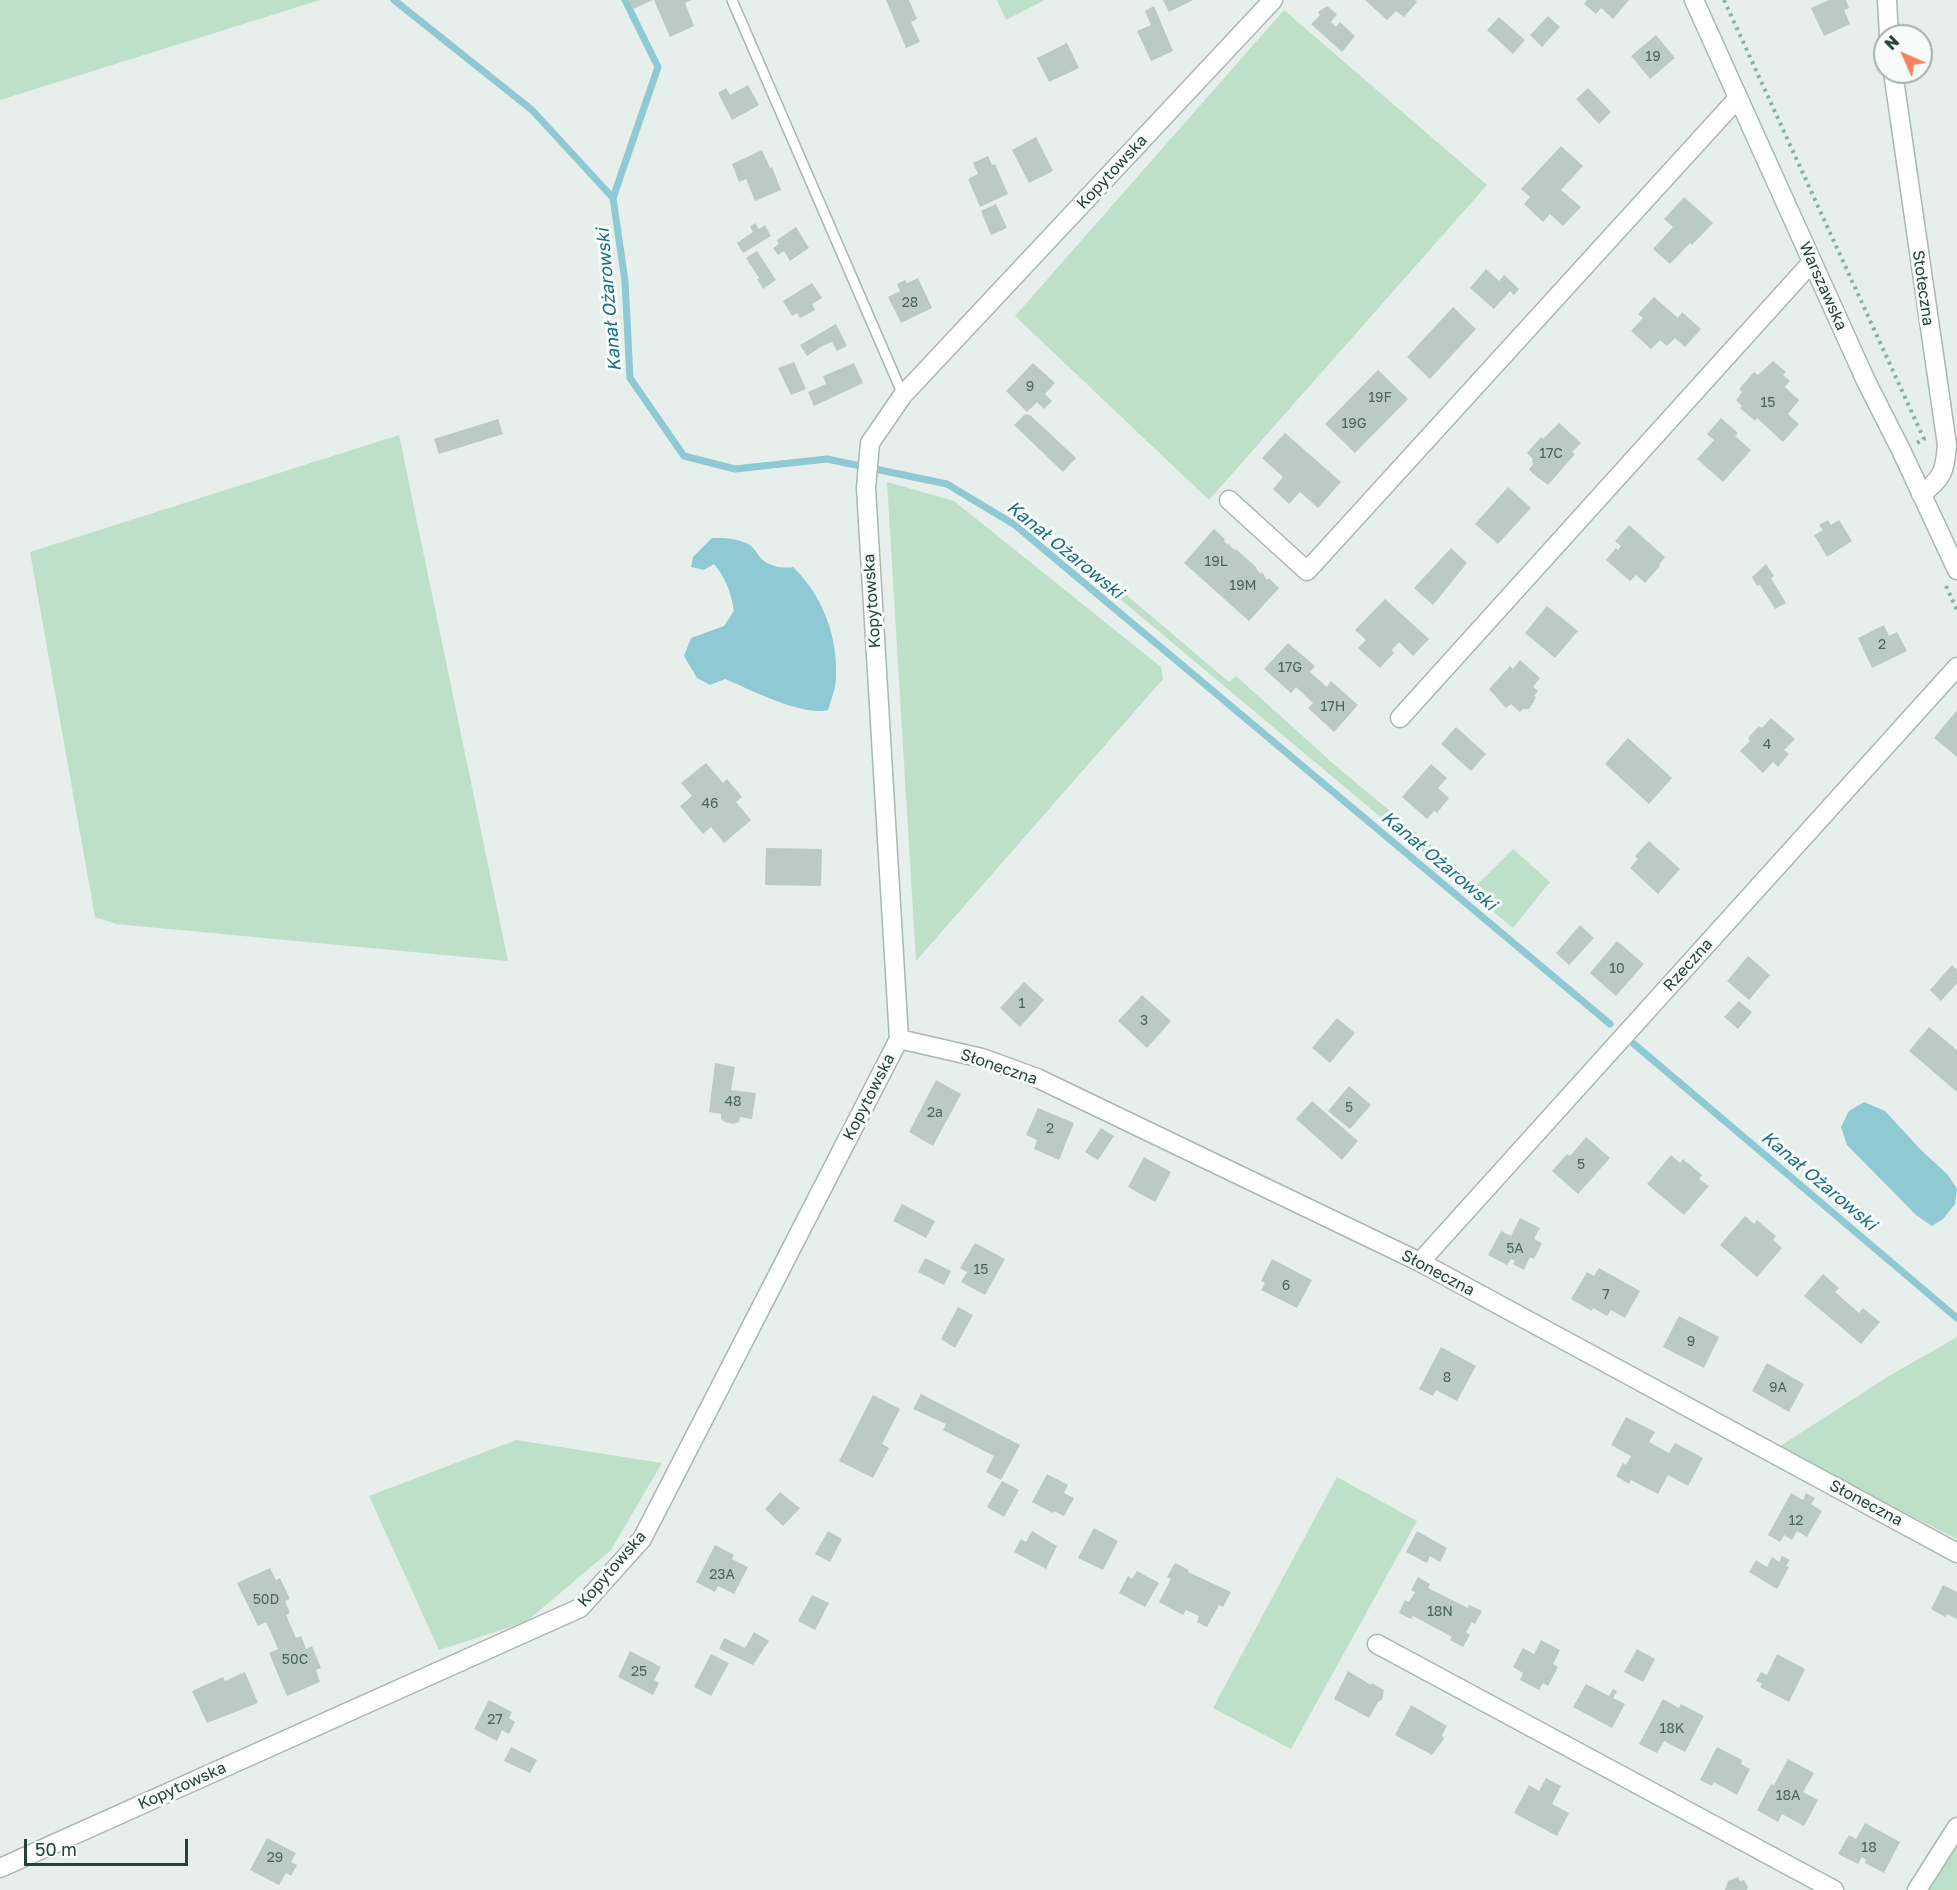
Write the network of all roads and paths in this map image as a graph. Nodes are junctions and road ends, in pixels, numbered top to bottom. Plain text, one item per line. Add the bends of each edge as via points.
1 (732, 0) edge
2 (1273, 0) edge
3 (1694, 0) edge
4 (1887, 0) edge
5 (1888, 24) edge
6 (1895, 84) edge
7 (1738, 98) junction
8 (1812, 262) junction
9 (903, 395) junction
10 (1921, 494) junction
11 (1229, 500) dead end
12 (1957, 570) edge
13 (1957, 667) edge
14 (1400, 718) dead end
15 (899, 1039) junction
16 (1420, 1262) junction
17 (1957, 1553) edge
18 (1377, 1644) dead end
19 (1957, 1827) edge
20 (0, 1869) edge
21 (1834, 1890) edge
22 (1917, 1890) edge

1 - 9 lane
2 - 9 street, Kopytowska
3 - 7 street, Warszawska
4 - 5 street
6 - 10 street, Stołeczna via 1947,445 1945,467 1936,484
7 - 8 street, Warszawska
7 - 11 street via 1307,571
8 - 10 street, Warszawska
8 - 14 street
9 - 15 street, Kopytowska via 870,443 866,488
10 - 12 street, Warszawska
13 - 16 street, Rzeczna
15 - 16 street, Słoneczna via 982,1058 1036,1078
15 - 20 street, Kopytowska via 642,1539 580,1608
16 - 17 street, Słoneczna
18 - 21 street
19 - 22 street

